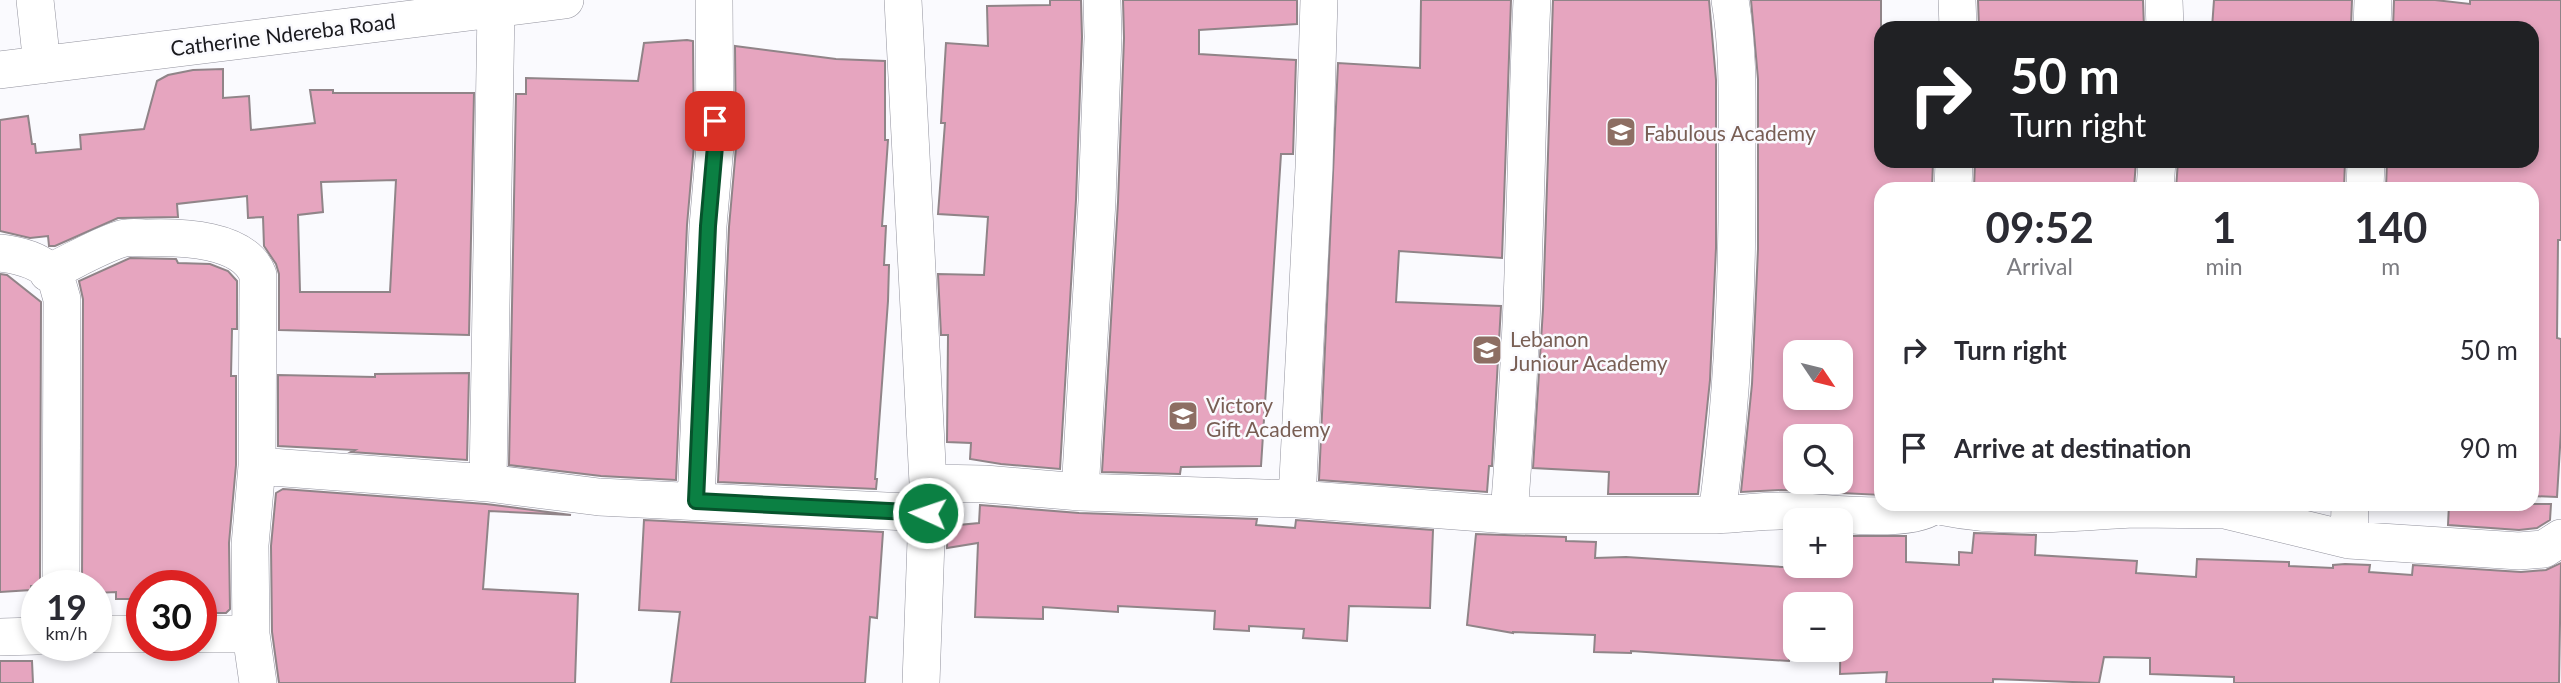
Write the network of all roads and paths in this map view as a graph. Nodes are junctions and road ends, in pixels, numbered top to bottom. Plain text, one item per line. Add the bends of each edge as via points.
1 (35, 0) edge
2 (565, 0) edge
3 (714, 0) edge
4 (903, 0) edge
5 (1102, 0) edge
6 (1319, 0) edge
7 (1532, 0) edge
8 (1730, 0) edge
9 (1957, 0) edge
10 (2164, 0) edge
11 (2373, 0) edge
12 (496, 8) junction
13 (1958, 21) edge
14 (2165, 21) edge
15 (2372, 21) edge
16 (42, 65) junction
17 (0, 70) edge
18 (0, 253) edge
19 (48, 273) junction
20 (257, 466) junction
21 (488, 483) junction
22 (1080, 492) junction
23 (928, 498) junction
24 (1297, 499) junction
25 (696, 501) junction
26 (1924, 511) edge
27 (1962, 511) edge
28 (2080, 511) edge
29 (2229, 511) edge
30 (2350, 511) edge
31 (1509, 515) junction
32 (1717, 515) junction
33 (2561, 539) edge
34 (2349, 540) junction
35 (61, 570) edge
36 (217, 634) edge
37 (251, 634) junction
38 (21, 636) edge
39 (0, 637) edge
40 (258, 683) edge
41 (921, 683) edge

1 - 16 street
2 - 12 street, Catherine Ndereba Road
3 - 25 street via 715,146
4 - 23 street
5 - 22 street via 1097,201
6 - 24 street
7 - 31 street via 1518,392
8 - 32 street via 1737,37 1738,220 1730,394
9 - 13 street
10 - 14 street
11 - 15 street
12 - 16 street, Catherine Ndereba Road
12 - 21 street
16 - 17 street, Catherine Ndereba Road
18 - 19 street via 25,256
19 - 20 street via 124,238 189,237 249,259 258,275
19 - 35 street via 55,278 62,299
20 - 21 street
20 - 37 street via 250,545
21 - 25 street via 599,497
22 - 23 street via 985,484
22 - 24 street
23 - 25 street
23 - 41 street
24 - 31 street
26 - 32 street via 1871,516 1784,510
27 - 28 street
29 - 34 street
30 - 34 street
31 - 32 street
33 - 34 street via 2544,549 2519,551
36 - 37 street
37 - 40 street
38 - 39 street

